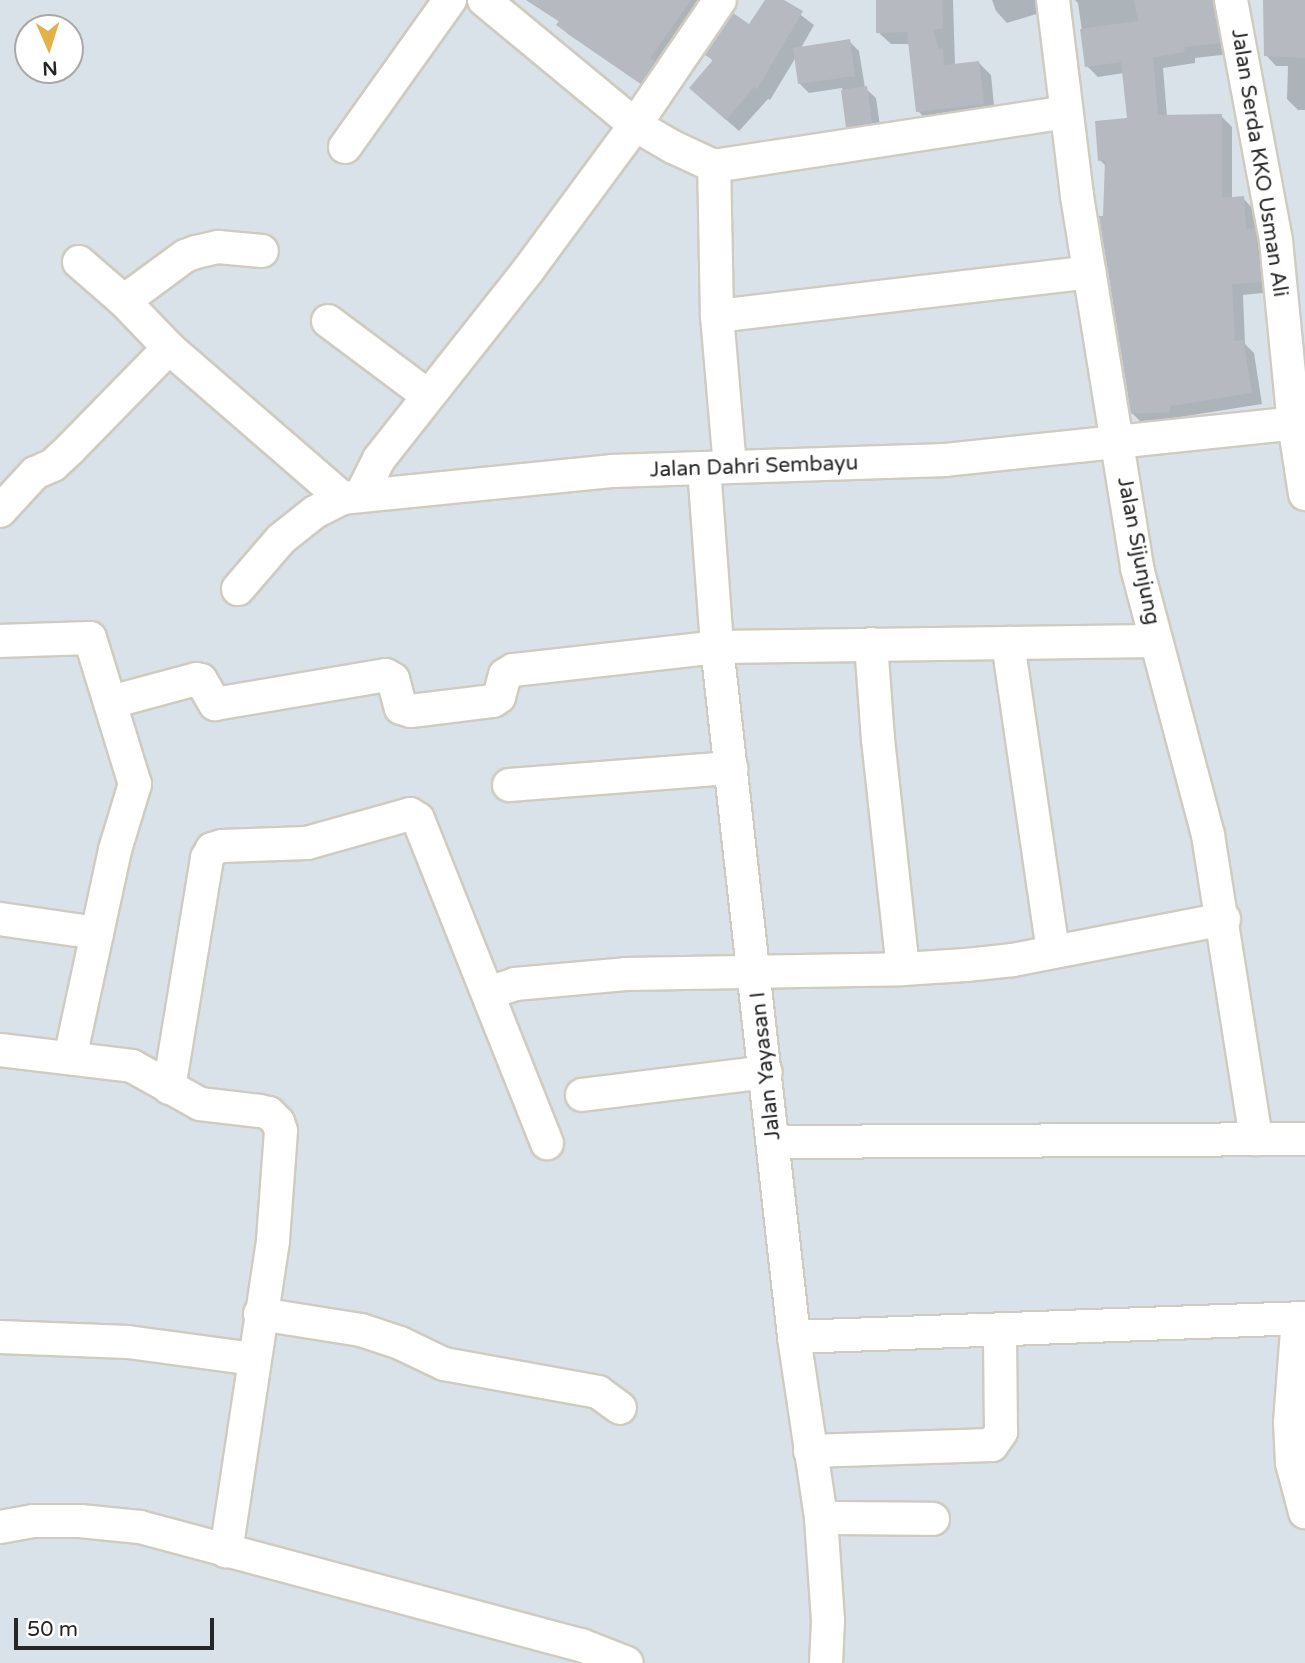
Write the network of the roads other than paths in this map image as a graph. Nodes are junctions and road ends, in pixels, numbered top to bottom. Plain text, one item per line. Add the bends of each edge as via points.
1 (450, 0) edge
2 (484, 0) edge
3 (720, 0) edge
4 (1053, 0) edge
5 (1231, 0) edge
6 (1066, 112) junction
7 (635, 125) junction
8 (345, 147) dead end
9 (714, 166) junction
10 (262, 251) dead end
11 (79, 262) dead end
12 (1089, 272) junction
13 (124, 301) junction
14 (717, 316) junction
15 (328, 321) dead end
16 (169, 348) junction
17 (427, 395) junction
18 (1299, 423) edge
19 (1116, 441) junction
20 (717, 467) junction
21 (1305, 494) edge
22 (352, 496) junction
23 (0, 511) edge
24 (238, 589) dead end
25 (0, 641) edge
26 (1156, 641) junction
27 (1008, 643) junction
28 (871, 644) junction
29 (717, 647) junction
30 (111, 702) junction
31 (731, 768) junction
32 (509, 785) dead end
33 (0, 919) edge
34 (1224, 919) junction
35 (97, 933) junction
36 (1053, 952) junction
37 (755, 969) junction
38 (903, 969) junction
39 (488, 993) junction
40 (0, 1050) edge
41 (70, 1058) junction
42 (766, 1072) junction
43 (169, 1088) junction
44 (582, 1095) dead end
45 (1256, 1139) junction
46 (1305, 1139) edge
47 (774, 1142) junction
48 (547, 1143) dead end
49 (260, 1314) junction
50 (1301, 1318) edge
51 (1000, 1329) junction
52 (0, 1337) edge
53 (794, 1337) junction
54 (254, 1359) junction
55 (621, 1408) dead end
56 (810, 1451) junction
57 (1305, 1512) edge
58 (821, 1517) junction
59 (933, 1519) dead end
60 (0, 1527) edge
61 (226, 1551) junction
62 (627, 1663) edge
63 (826, 1663) edge

1 - 8 street
2 - 7 street
3 - 7 street
4 - 6 street, Jalan Sijunjung
5 - 18 street, Jalan Serda KKO Usman Ali via 1276,242
6 - 9 street
6 - 12 street, Jalan Sijunjung
7 - 9 street
7 - 17 street via 529,269
9 - 14 street, Jalan Yayasan I
10 - 13 street via 218,247 196,252
11 - 13 street
12 - 14 street
12 - 19 street, Jalan Sijunjung
13 - 16 street
14 - 20 street, Jalan Yayasan I
15 - 17 street
16 - 22 street
16 - 23 street via 71,448 53,465 35,473
17 - 22 street
18 - 19 street, Jalan Dahri Sembayu
18 - 21 street, Jalan Serda KKO Usman Ali
19 - 20 street, Jalan Dahri Sembayu via 945,460
19 - 26 street, Jalan Sijunjung via 1137,568
20 - 22 street, Jalan Dahri Sembayu via 613,471
20 - 29 street, Jalan Yayasan I
22 - 24 street, Jalan Dahri Sembayu via 315,512 281,539
25 - 30 street via 90,638
26 - 27 street
26 - 34 street, Jalan Sijunjung via 1208,835
27 - 28 street
27 - 36 street
28 - 29 street
28 - 38 street
29 - 30 street via 513,670 505,675 499,697 493,701 411,711 398,704 393,679 386,675 217,704 196,679
29 - 31 street, Jalan Yayasan I
30 - 35 street via 135,786
31 - 32 street
31 - 37 street, Jalan Yayasan I
33 - 35 street
34 - 36 street
34 - 45 street, Jalan Sijunjung
35 - 41 street
36 - 38 street
37 - 38 street
37 - 39 street via 546,980
37 - 42 street, Jalan Yayasan I
39 - 43 street via 415,815 397,816 307,843 217,847 207,858
39 - 48 street
40 - 41 street
41 - 43 street via 142,1069
42 - 44 street
42 - 47 street, Jalan Yayasan I
43 - 49 street via 208,1106 270,1113 278,1122 273,1241
45 - 46 street
45 - 47 street
47 - 53 street, Jalan Yayasan I
49 - 54 street
49 - 55 street via 360,1330 444,1364 592,1390
50 - 51 street
50 - 57 street via 1290,1422 1292,1463
51 - 53 street
51 - 56 street via 1001,1432 992,1445
52 - 54 street via 128,1342
53 - 56 street, Jalan Yayasan I
54 - 61 street
56 - 58 street, Jalan Yayasan I
58 - 59 street
58 - 63 street, Jalan Yayasan I
60 - 61 street via 33,1521 110,1523
61 - 62 street via 581,1645

